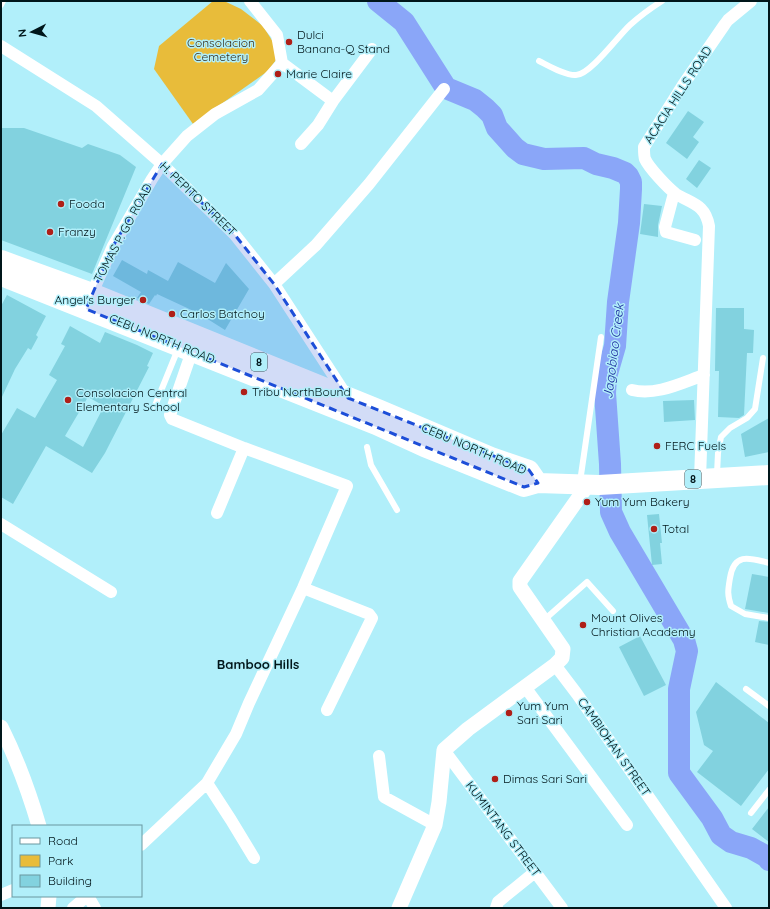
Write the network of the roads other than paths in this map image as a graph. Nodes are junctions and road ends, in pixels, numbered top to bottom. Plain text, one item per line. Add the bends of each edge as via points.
1 (3, 1) edge
2 (241, 1) edge
3 (662, 1) edge
4 (751, 1) edge
5 (1, 5) edge
6 (253, 5) edge
7 (1, 46) edge
8 (372, 49) dead end
9 (539, 61) dead end
10 (282, 63) junction
11 (444, 89) dead end
12 (333, 101) junction
13 (301, 144) dead end
14 (162, 164) junction
15 (674, 193) junction
16 (695, 240) dead end
17 (2, 274) edge
18 (274, 284) junction
19 (89, 301) junction
20 (601, 337) dead end
21 (185, 349) junction
22 (763, 358) dead end
23 (704, 375) junction
24 (632, 390) dead end
25 (348, 398) junction
26 (154, 408) dead end
27 (367, 447) dead end
28 (244, 448) junction
29 (769, 475) edge
30 (709, 478) junction
31 (538, 484) junction
32 (596, 485) junction
33 (397, 510) dead end
34 (218, 512) dead end
35 (1, 524) edge
36 (769, 563) edge
37 (303, 588) junction
38 (111, 592) dead end
39 (613, 611) dead end
40 (769, 618) edge
41 (543, 621) junction
42 (555, 665) junction
43 (524, 687) junction
44 (746, 689) dead end
45 (769, 706) edge
46 (327, 710) dead end
47 (1, 727) edge
48 (444, 750) junction
49 (379, 756) dead end
50 (207, 783) junction
51 (769, 790) edge
52 (751, 813) dead end
53 (39, 825) edge
54 (435, 825) junction
55 (627, 825) dead end
56 (142, 844) edge
57 (254, 858) dead end
58 (535, 872) junction
59 (12, 890) edge
60 (1, 895) edge
61 (49, 897) edge
62 (86, 897) edge
63 (88, 897) edge
64 (48, 908) edge
65 (73, 908) edge
66 (95, 908) edge
67 (399, 908) edge
68 (496, 908) edge
69 (562, 908) edge
70 (726, 908) edge

1 - 5 lane
2 - 6 street
3 - 9 lane via 630,26 595,64 580,75 569,74
4 - 15 street, ACACIA HILLS ROAD via 728,20 644,147 645,158 650,168
6 - 10 street via 277,35
7 - 14 street, H. PEPITO STREET via 96,106
8 - 12 street
10 - 12 street
10 - 14 street, TOMAS P. GO ROAD via 258,90 215,114 187,136
11 - 18 street via 369,184 316,244
12 - 13 street via 318,125
14 - 18 street, H. PEPITO STREET via 235,235
14 - 19 street, TOMAS P. GO ROAD via 113,246
15 - 16 street via 666,232
15 - 23 street, ACACIA HILLS ROAD via 700,207 707,216 709,226
17 - 19 main road, CEBU NORTH ROAD / 8
18 - 25 street, H. PEPITO STREET
19 - 21 main road, CEBU NORTH ROAD / 8
19 - 25 main road, CEBU NORTH ROAD / 8
20 - 32 lane
21 - 26 lane
21 - 28 street via 170,415 172,419
21 - 31 main road, CEBU NORTH ROAD / 8 via 524,487
22 - 30 lane via 755,409 721,438
23 - 24 street via 652,392
23 - 30 street, ACACIA HILLS ROAD
25 - 31 main road, CEBU NORTH ROAD / 8 via 529,470
27 - 33 lane via 370,465
28 - 34 street
28 - 37 street via 347,486
29 - 30 main road, 8
30 - 32 main road, 8
31 - 32 main road, 8
32 - 41 street via 520,581 520,587
35 - 38 street
36 - 40 lane via 749,558 738,562 732,567 728,594 731,606 745,614
37 - 46 street via 369,614 372,618
37 - 50 street via 236,734
39 - 41 lane via 587,582
41 - 42 street via 563,649 562,658
42 - 43 street
42 - 70 street, CAMBIOHAN STREET
43 - 48 street
43 - 55 street
44 - 45 lane
47 - 53 street via 27,786
48 - 54 street
48 - 58 street, KUMINTANG STREET
49 - 54 street via 384,797
50 - 56 street
50 - 57 street
51 - 52 lane
54 - 67 street
58 - 68 street via 498,902
58 - 69 street, KUMINTANG STREET
59 - 60 street
61 - 64 street
62 - 65 street
63 - 66 street

